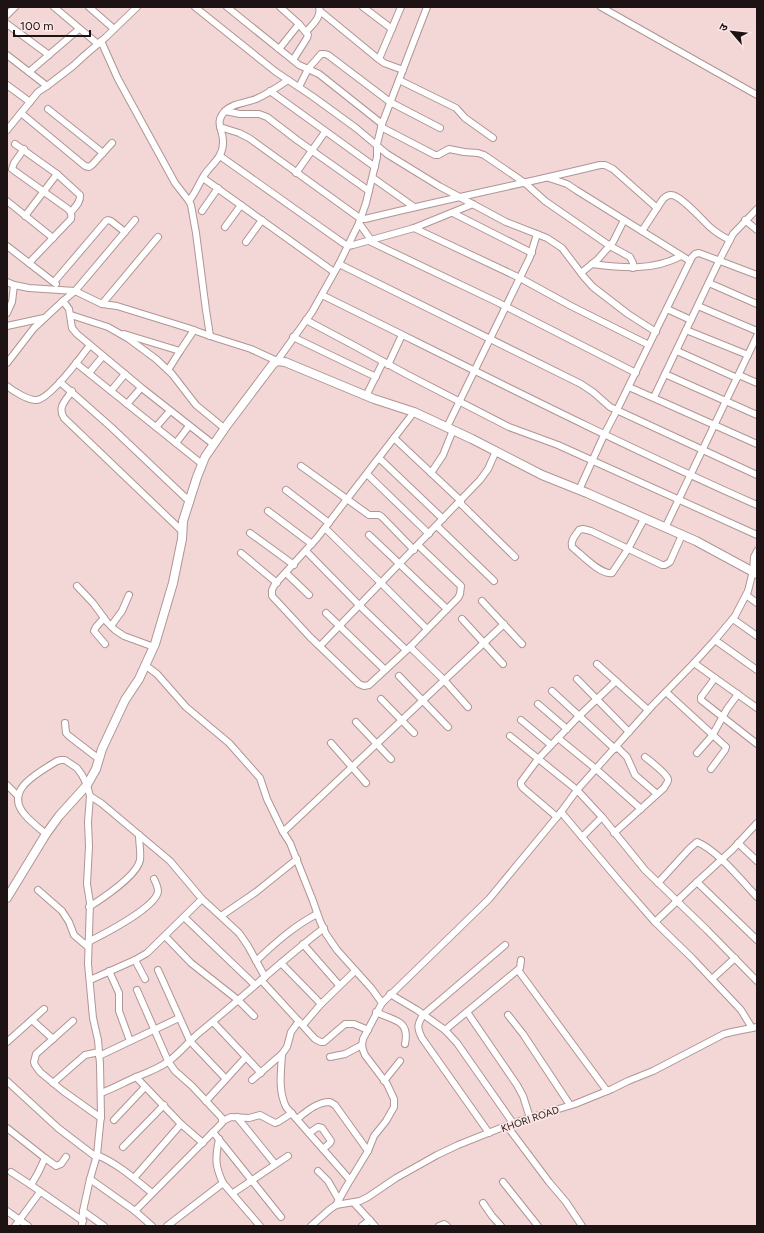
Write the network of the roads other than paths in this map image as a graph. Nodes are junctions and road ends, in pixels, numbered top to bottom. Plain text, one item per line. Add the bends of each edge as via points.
1 (15, 7) edge
2 (54, 7) edge
3 (89, 7) edge
4 (137, 7) edge
5 (195, 7) edge
6 (227, 7) edge
7 (280, 7) edge
8 (363, 7) edge
9 (402, 7) edge
10 (427, 7) edge
11 (601, 7) edge
12 (320, 9) edge
13 (7, 14) edge
14 (7, 24) edge
15 (299, 24) junction
16 (79, 28) junction
17 (114, 29) junction
18 (392, 29) junction
19 (306, 32) junction
20 (100, 43) junction
21 (279, 49) junction
22 (7, 55) edge
23 (49, 55) junction
24 (379, 59) junction
25 (293, 60) junction
26 (308, 69) junction
27 (403, 70) junction
28 (29, 72) junction
29 (288, 80) junction
30 (399, 80) junction
31 (7, 85) edge
32 (47, 86) junction
33 (299, 87) junction
34 (270, 91) junction
35 (757, 94) edge
36 (30, 102) junction
37 (390, 102) junction
38 (48, 109) dead end
39 (225, 111) junction
40 (21, 113) junction
41 (382, 126) junction
42 (8, 127) edge
43 (220, 127) junction
44 (440, 128) dead end
45 (326, 132) junction
46 (493, 138) dead end
47 (112, 143) dead end
48 (15, 144) dead end
49 (377, 147) junction
50 (24, 150) junction
51 (312, 150) junction
52 (103, 153) junction
53 (220, 156) junction
54 (375, 167) junction
55 (296, 173) junction
56 (57, 174) junction
57 (203, 178) junction
58 (373, 178) junction
59 (548, 178) junction
60 (525, 183) junction
61 (218, 188) junction
62 (369, 191) junction
63 (43, 192) junction
64 (462, 198) junction
65 (7, 201) edge
66 (189, 201) junction
67 (473, 204) junction
68 (241, 205) junction
69 (414, 207) junction
70 (657, 208) junction
71 (757, 208) edge
72 (202, 211) dead end
73 (71, 212) junction
74 (453, 213) junction
75 (25, 216) junction
76 (135, 220) dead end
77 (262, 220) junction
78 (624, 220) junction
79 (745, 220) junction
80 (360, 221) junction
81 (225, 227) dead end
82 (414, 228) junction
83 (757, 230) edge
84 (642, 231) junction
85 (125, 232) junction
86 (537, 234) junction
87 (158, 237) dead end
88 (53, 238) junction
89 (730, 240) junction
90 (370, 241) junction
91 (246, 242) dead end
92 (7, 246) edge
93 (348, 246) junction
94 (610, 246) junction
95 (532, 252) junction
96 (681, 256) junction
97 (690, 261) junction
98 (719, 261) junction
99 (29, 263) junction
100 (339, 264) junction
101 (592, 264) junction
102 (633, 268) junction
103 (334, 272) junction
104 (581, 273) junction
105 (757, 275) edge
106 (520, 278) junction
107 (7, 282) edge
108 (54, 282) junction
109 (709, 283) junction
110 (14, 285) junction
111 (63, 290) junction
112 (75, 292) junction
113 (322, 296) junction
114 (63, 301) junction
115 (102, 304) junction
116 (757, 304) edge
117 (698, 306) junction
118 (506, 307) junction
119 (667, 309) junction
120 (7, 313) edge
121 (71, 314) junction
122 (44, 318) junction
123 (306, 320) junction
124 (691, 320) junction
125 (7, 326) edge
126 (194, 330) junction
127 (686, 330) junction
128 (757, 331) edge
129 (117, 332) junction
130 (656, 332) junction
131 (402, 335) junction
132 (210, 336) junction
133 (757, 336) edge
134 (293, 338) junction
135 (490, 339) junction
136 (90, 345) junction
137 (650, 345) junction
138 (180, 351) junction
139 (677, 351) junction
140 (752, 352) edge
141 (103, 356) junction
142 (277, 361) junction
143 (7, 363) edge
144 (76, 363) junction
145 (386, 363) junction
146 (168, 370) junction
147 (475, 371) junction
148 (89, 373) junction
149 (636, 373) junction
150 (125, 374) junction
151 (665, 374) junction
152 (376, 377) junction
153 (738, 377) junction
154 (60, 382) junction
155 (757, 383) edge
156 (7, 386) edge
157 (629, 387) junction
158 (141, 388) junction
159 (111, 391) junction
160 (72, 392) junction
161 (366, 396) junction
162 (654, 398) junction
163 (726, 401) junction
164 (459, 402) junction
165 (127, 404) junction
166 (617, 410) junction
167 (170, 411) junction
168 (414, 412) junction
169 (757, 414) edge
170 (715, 424) junction
171 (189, 426) junction
172 (156, 427) junction
173 (224, 428) junction
174 (450, 428) junction
175 (604, 435) junction
176 (394, 438) junction
177 (176, 443) junction
178 (213, 444) junction
179 (757, 444) edge
180 (702, 450) junction
181 (496, 451) junction
182 (379, 458) junction
183 (592, 461) junction
184 (202, 464) junction
185 (300, 466) dead end
186 (431, 473) junction
187 (367, 474) junction
188 (690, 475) junction
189 (757, 475) edge
190 (286, 490) dead end
191 (579, 490) junction
192 (348, 499) junction
193 (678, 500) junction
194 (190, 502) junction
195 (460, 502) junction
196 (757, 505) edge
197 (268, 511) dead end
198 (443, 519) junction
199 (644, 519) junction
200 (327, 525) junction
201 (437, 526) junction
202 (665, 528) junction
203 (183, 532) junction
204 (250, 533) dead end
205 (429, 534) junction
206 (368, 535) dead end
207 (682, 535) junction
208 (757, 535) edge
209 (312, 544) junction
210 (416, 547) junction
211 (628, 549) junction
212 (306, 551) junction
213 (757, 551) edge
214 (241, 553) dead end
215 (515, 556) dead end
216 (294, 565) junction
217 (399, 565) junction
218 (755, 572) edge
219 (286, 573) junction
220 (494, 581) dead end
221 (277, 582) junction
222 (381, 583) junction
223 (77, 586) dead end
224 (129, 595) dead end
225 (746, 595) junction
226 (309, 596) dead end
227 (482, 601) dead end
228 (757, 603) edge
229 (359, 605) junction
230 (447, 609) junction
231 (326, 612) dead end
232 (104, 618) junction
233 (462, 619) dead end
234 (733, 619) junction
235 (504, 624) junction
236 (111, 626) junction
237 (339, 626) junction
238 (427, 630) junction
239 (757, 636) edge
240 (715, 640) junction
241 (484, 643) junction
242 (105, 644) dead end
243 (522, 644) dead end
244 (320, 646) junction
245 (154, 647) junction
246 (408, 649) junction
247 (694, 663) junction
248 (503, 664) dead end
249 (597, 664) dead end
250 (145, 665) junction
251 (386, 670) junction
252 (757, 670) edge
253 (399, 676) dead end
254 (715, 678) junction
255 (577, 679) dead end
256 (444, 680) junction
257 (616, 681) junction
258 (552, 691) dead end
259 (666, 692) junction
260 (738, 694) junction
261 (381, 699) dead end
262 (423, 700) junction
263 (596, 700) junction
264 (538, 704) dead end
265 (468, 707) dead end
266 (757, 708) edge
267 (648, 710) junction
268 (580, 716) junction
269 (723, 718) junction
270 (402, 720) junction
271 (522, 720) dead end
272 (356, 722) dead end
273 (66, 724) dead end
274 (448, 727) dead end
275 (567, 729) junction
276 (630, 732) junction
277 (414, 733) dead end
278 (510, 736) dead end
279 (712, 736) junction
280 (558, 738) junction
281 (330, 743) dead end
282 (376, 744) junction
283 (757, 744) edge
284 (551, 745) junction
285 (616, 748) junction
286 (698, 753) dead end
287 (645, 757) dead end
288 (99, 759) junction
289 (391, 759) dead end
290 (538, 759) junction
291 (352, 767) junction
292 (596, 769) junction
293 (711, 769) dead end
294 (366, 783) dead end
295 (7, 785) edge
296 (87, 785) junction
297 (577, 790) junction
298 (657, 794) junction
299 (18, 796) junction
300 (90, 796) junction
301 (641, 808) junction
302 (559, 815) junction
303 (602, 817) junction
304 (757, 823) edge
305 (283, 832) junction
306 (614, 833) junction
307 (46, 834) junction
308 (139, 835) junction
309 (582, 837) junction
310 (738, 843) junction
311 (297, 859) junction
312 (721, 859) junction
313 (757, 861) edge
314 (154, 880) dead end
315 (697, 882) junction
316 (658, 883) junction
317 (38, 890) dead end
318 (757, 897) edge
319 (7, 898) edge
320 (202, 898) junction
321 (677, 901) junction
322 (89, 907) junction
323 (317, 914) junction
324 (221, 916) junction
325 (184, 917) junction
326 (655, 922) junction
327 (324, 928) junction
328 (165, 936) junction
329 (757, 940) edge
330 (304, 944) junction
331 (88, 945) junction
332 (505, 945) dead end
333 (735, 958) junction
334 (135, 960) junction
335 (521, 960) dead end
336 (256, 961) junction
337 (281, 963) junction
338 (158, 970) dead end
339 (518, 970) junction
340 (757, 970) edge
341 (109, 971) junction
342 (355, 971) junction
343 (752, 975) junction
344 (145, 979) dead end
345 (263, 979) junction
346 (712, 979) junction
347 (90, 980) junction
348 (757, 981) edge
349 (255, 984) junction
350 (339, 985) junction
351 (137, 990) dead end
352 (390, 994) junction
353 (238, 1000) junction
354 (382, 1002) junction
355 (321, 1004) junction
356 (44, 1009) dead end
357 (376, 1012) junction
358 (467, 1012) junction
359 (423, 1015) junction
360 (508, 1015) dead end
361 (254, 1016) dead end
362 (179, 1018) junction
363 (32, 1020) junction
364 (73, 1021) dead end
365 (213, 1022) junction
366 (301, 1023) junction
367 (754, 1028) edge
368 (154, 1029) junction
369 (368, 1030) junction
370 (445, 1030) junction
371 (53, 1039) junction
372 (130, 1041) junction
373 (190, 1041) junction
374 (7, 1042) edge
375 (405, 1044) dead end
376 (362, 1045) junction
377 (99, 1054) junction
378 (282, 1054) junction
379 (246, 1057) junction
380 (330, 1057) dead end
381 (168, 1061) junction
382 (400, 1061) dead end
383 (261, 1073) junction
384 (136, 1077) junction
385 (226, 1079) junction
386 (252, 1080) dead end
387 (7, 1081) edge
388 (384, 1081) junction
389 (53, 1083) junction
390 (145, 1087) junction
391 (607, 1091) junction
392 (100, 1093) junction
393 (206, 1101) junction
394 (164, 1105) junction
395 (570, 1105) junction
396 (292, 1113) junction
397 (237, 1117) junction
398 (101, 1118) junction
399 (530, 1118) junction
400 (297, 1119) junction
401 (114, 1120) dead end
402 (223, 1121) junction
403 (182, 1124) junction
404 (510, 1124) junction
405 (7, 1128) edge
406 (214, 1132) junction
407 (309, 1133) junction
408 (489, 1133) junction
409 (219, 1139) junction
410 (203, 1143) junction
411 (123, 1147) dead end
412 (323, 1149) junction
413 (368, 1151) junction
414 (97, 1156) junction
415 (288, 1156) dead end
416 (66, 1157) dead end
417 (44, 1158) junction
418 (275, 1164) junction
419 (318, 1171) dead end
420 (11, 1172) dead end
421 (134, 1178) junction
422 (90, 1179) junction
423 (252, 1180) junction
424 (350, 1180) junction
425 (503, 1182) dead end
426 (223, 1184) junction
427 (30, 1185) junction
428 (40, 1192) junction
429 (152, 1193) junction
430 (233, 1193) junction
431 (338, 1202) junction
432 (354, 1202) junction
433 (483, 1203) dead end
434 (7, 1211) edge
435 (83, 1211) junction
436 (135, 1211) junction
437 (281, 1217) dead end
438 (19, 1220) junction
439 (370, 1220) junction
440 (83, 1223) edge
441 (15, 1226) edge
442 (28, 1226) edge
443 (104, 1226) edge
444 (152, 1226) edge
445 (167, 1226) edge
446 (260, 1226) edge
447 (311, 1226) edge
448 (362, 1226) edge
449 (375, 1226) edge
450 (439, 1226) edge
451 (447, 1226) edge
452 (501, 1226) edge
453 (538, 1226) edge
454 (582, 1226) edge

1 - 13 street
2 - 16 street
3 - 17 street
4 - 17 street
5 - 29 street
6 - 21 street
7 - 15 street
8 - 18 street
9 - 18 street
10 - 27 street
11 - 35 street
12 - 19 street via 319,15
12 - 24 street
14 - 23 street
15 - 19 street
15 - 21 street
16 - 20 street
16 - 23 street
17 - 20 street
18 - 24 street
19 - 25 street via 307,38
20 - 32 street
20 - 66 street via 175,183
21 - 25 street
22 - 28 street
23 - 28 street
24 - 27 street
25 - 26 street
26 - 33 street
26 - 37 street via 321,54 328,55
26 - 41 street via 319,74
27 - 30 street
28 - 32 street
29 - 33 street
29 - 34 street
30 - 37 street
30 - 46 street via 456,108 465,118
31 - 36 street
32 - 36 street
33 - 49 street via 356,128
34 - 39 street
34 - 45 street
36 - 40 street
37 - 41 street
37 - 44 street
38 - 52 street
39 - 43 street via 220,118
39 - 51 street via 267,117
40 - 42 street
40 - 52 street via 86,166 92,165
41 - 49 street
41 - 60 street via 435,155 449,149 484,155
43 - 53 street via 224,143
43 - 55 street via 249,138
45 - 51 street
45 - 54 street
47 - 52 street
48 - 50 street
49 - 54 street
49 - 64 street
50 - 56 street
50 - 63 street via 12,169
51 - 55 street
51 - 62 street
53 - 57 street
53 - 93 street
54 - 58 street
55 - 80 street
56 - 63 street
56 - 73 street via 80,195 79,202
57 - 61 street
57 - 66 street
58 - 62 street
58 - 69 street
59 - 60 street
59 - 70 street via 605,165 613,169
59 - 78 street via 567,184
60 - 64 street
60 - 94 street via 537,195
61 - 68 street
61 - 72 street
62 - 80 street
63 - 73 street
63 - 75 street
64 - 67 street
64 - 69 street
65 - 75 street
66 - 132 street
67 - 74 street
67 - 86 street via 513,226
68 - 77 street
68 - 81 street
69 - 80 street
70 - 84 street
70 - 89 street via 666,196 674,195 712,229
71 - 79 street
73 - 88 street via 71,219
74 - 82 street
74 - 95 street
75 - 88 street
76 - 85 street
77 - 91 street
77 - 103 street
78 - 84 street
78 - 94 street
79 - 83 street
79 - 89 street
80 - 90 street
80 - 93 street
82 - 90 street
82 - 106 street
84 - 96 street
85 - 108 street via 111,221 106,221
85 - 112 street
86 - 95 street
86 - 104 street via 562,248
87 - 115 street
88 - 99 street
89 - 98 street
90 - 93 street
90 - 118 street
92 - 99 street
93 - 100 street
94 - 101 street
94 - 102 street via 630,257 634,262
95 - 106 street
96 - 97 street
96 - 102 street via 651,266
97 - 98 street via 699,253
97 - 119 street
98 - 105 street
98 - 109 street
99 - 108 street
100 - 103 street
100 - 135 street
101 - 102 street
101 - 104 street
103 - 113 street
104 - 130 street via 628,314
106 - 118 street
106 - 137 street
107 - 110 street
108 - 111 street
109 - 116 street
109 - 117 street
110 - 111 street
110 - 120 street via 12,302
111 - 112 street
112 - 114 street
112 - 115 street
113 - 123 street
113 - 131 street
114 - 121 street
114 - 122 street
115 - 126 street via 132,310
117 - 124 street
117 - 128 street
118 - 135 street
118 - 149 street
119 - 124 street
119 - 130 street
121 - 129 street
121 - 136 street via 74,332
122 - 125 street
122 - 143 street
123 - 134 street
123 - 145 street
124 - 127 street
126 - 132 street
126 - 138 street
127 - 139 street
127 - 140 street
129 - 138 street
129 - 146 street
130 - 137 street
131 - 145 street
131 - 147 street
132 - 142 street via 251,349
133 - 140 street
134 - 142 street
134 - 152 street
135 - 147 street
135 - 166 street via 581,384
136 - 141 street
136 - 144 street
137 - 149 street
138 - 146 street
139 - 151 street
139 - 153 street
140 - 153 street
141 - 148 street
141 - 150 street
142 - 161 street via 282,360 300,367
142 - 173 street
144 - 148 street
144 - 154 street
145 - 152 street
145 - 164 street
146 - 173 street via 196,405
147 - 164 street
147 - 175 street
148 - 159 street
149 - 157 street
150 - 158 street
150 - 159 street
151 - 162 street
151 - 163 street
152 - 161 street
153 - 155 street
153 - 163 street
154 - 156 street via 48,395 37,400
154 - 160 street
157 - 162 street
157 - 166 street
158 - 165 street
158 - 167 street
159 - 165 street
160 - 194 street
160 - 203 street via 60,409 64,418
161 - 168 street
162 - 170 street
163 - 169 street
163 - 170 street
164 - 174 street
164 - 183 street via 509,427
165 - 172 street
166 - 175 street
166 - 180 street
167 - 171 street
167 - 172 street
168 - 174 street
168 - 176 street
170 - 179 street
170 - 180 street
171 - 177 street
171 - 178 street
172 - 177 street
173 - 178 street
174 - 181 street
174 - 186 street via 443,455
175 - 183 street
175 - 188 street
176 - 182 street
176 - 186 street
177 - 184 street
178 - 184 street
180 - 188 street
180 - 189 street
181 - 191 street via 542,475
181 - 195 street via 488,469
182 - 187 street
182 - 198 street
183 - 191 street
183 - 193 street
184 - 194 street
185 - 192 street
186 - 195 street
187 - 192 street
187 - 205 street
188 - 193 street
188 - 196 street
190 - 200 street
191 - 199 street
192 - 200 street
192 - 210 street via 369,515 382,517
193 - 202 street
193 - 208 street
194 - 203 street via 183,521
195 - 198 street
195 - 215 street
197 - 209 street
198 - 201 street
199 - 202 street
199 - 211 street
200 - 209 street
200 - 222 street
201 - 205 street
201 - 220 street
202 - 207 street
203 - 245 street via 173,583
204 - 216 street
205 - 210 street
206 - 217 street
207 - 211 street via 668,565 662,565
207 - 218 street
209 - 212 street
210 - 217 street
210 - 230 street via 460,586 458,598
211 - 211 street via 616,570 610,573 590,562 572,547 572,544 574,537 583,529
212 - 216 street
212 - 229 street
213 - 218 street via 754,557
214 - 221 street
216 - 219 street
217 - 222 street
217 - 230 street
218 - 225 street
219 - 221 street
219 - 226 street
221 - 244 street via 272,590 272,596
222 - 229 street
222 - 238 street
223 - 232 street
224 - 236 street
225 - 228 street
225 - 234 street
227 - 235 street
229 - 237 street
229 - 246 street
230 - 238 street
231 - 237 street
232 - 236 street
232 - 242 street via 94,631
233 - 241 street
234 - 239 street
234 - 240 street
235 - 241 street
235 - 243 street
236 - 245 street via 124,636
237 - 244 street
237 - 251 street
238 - 246 street
240 - 247 street
240 - 252 street
241 - 248 street
241 - 256 street
244 - 251 street via 364,686 369,685
245 - 250 street
246 - 251 street
246 - 256 street
247 - 254 street
247 - 259 street
249 - 257 street
250 - 288 street via 125,700
250 - 305 street via 157,674 186,707 229,743 260,778
253 - 262 street
254 - 260 street
254 - 269 street via 700,700
255 - 263 street
256 - 262 street
256 - 265 street
257 - 263 street
257 - 267 street
258 - 268 street
259 - 267 street
259 - 279 street
260 - 266 street
260 - 269 street
261 - 270 street
262 - 270 street
262 - 274 street
263 - 268 street
263 - 276 street
264 - 275 street
267 - 276 street
268 - 275 street
268 - 285 street
269 - 279 street
269 - 283 street
270 - 277 street
270 - 282 street
271 - 284 street
272 - 282 street
273 - 288 street via 69,736
275 - 280 street
276 - 285 street
278 - 290 street
279 - 286 street
279 - 293 street via 726,747
280 - 284 street
280 - 292 street
281 - 291 street
282 - 289 street
282 - 291 street
284 - 290 street
285 - 292 street
285 - 298 street via 627,757 634,775
287 - 298 street via 668,779
288 - 296 street
290 - 297 street
290 - 302 street via 521,785
291 - 294 street
291 - 305 street
292 - 297 street
292 - 301 street
295 - 299 street
296 - 299 street via 77,768 61,760 27,782
296 - 300 street
296 - 307 street
297 - 302 street
297 - 303 street
298 - 301 street
299 - 307 street via 20,808 25,816
300 - 308 street
300 - 322 street via 87,884
301 - 306 street
302 - 309 street
302 - 352 street via 489,899
303 - 306 street
303 - 309 street
304 - 310 street
305 - 311 street
306 - 316 street
307 - 319 street
308 - 320 street via 170,861
308 - 322 street via 140,858 137,867 113,891
309 - 326 street
310 - 312 street
310 - 313 street
311 - 323 street
311 - 324 street
312 - 315 street
312 - 316 street via 698,842
312 - 318 street
314 - 331 street via 158,892 151,902 127,922
315 - 321 street
315 - 329 street
316 - 321 street
317 - 331 street via 62,911 74,935
320 - 324 street
320 - 325 street
321 - 326 street
321 - 333 street
322 - 331 street
323 - 327 street
323 - 336 street via 290,930
324 - 336 street via 244,939
325 - 328 street
325 - 349 street
326 - 346 street
327 - 330 street
327 - 342 street via 337,950
328 - 334 street via 147,953
328 - 353 street via 192,963
330 - 337 street
330 - 350 street
331 - 347 street
332 - 359 street
333 - 343 street
333 - 346 street
334 - 341 street
334 - 344 street
335 - 339 street
336 - 345 street
337 - 345 street
337 - 355 street
338 - 362 street
339 - 358 street
339 - 391 street
340 - 343 street
341 - 347 street
341 - 372 street via 118,993 119,1011
342 - 350 street
342 - 354 street
343 - 348 street
345 - 349 street
345 - 366 street
346 - 367 street via 742,1010
347 - 377 street
349 - 353 street
350 - 355 street
351 - 368 street
352 - 354 street
352 - 359 street
353 - 361 street
353 - 365 street
354 - 357 street
355 - 366 street
356 - 363 street
357 - 369 street
357 - 375 street via 401,1023 407,1034
358 - 370 street
358 - 399 street via 517,1085
359 - 370 street
359 - 408 street via 418,1029 422,1038
360 - 395 street
362 - 368 street
362 - 373 street
363 - 371 street
363 - 374 street
364 - 371 street
365 - 373 street
365 - 379 street
366 - 369 street via 321,1042 345,1024 354,1024
366 - 378 street via 291,1032
367 - 391 street, KHORI ROAD via 724,1034 653,1071
368 - 372 street
368 - 381 street
369 - 376 street
370 - 404 street via 457,1043
371 - 389 street via 36,1054 34,1066
372 - 377 street
373 - 381 street
373 - 385 street
376 - 380 street via 345,1054
376 - 388 street via 365,1055
377 - 389 street via 85,1055
377 - 392 street
378 - 383 street
378 - 396 street via 280,1090 286,1107
379 - 383 street
379 - 385 street
381 - 384 street
381 - 393 street
382 - 388 street
383 - 386 street
384 - 390 street
384 - 392 street
385 - 393 street
387 - 414 street via 58,1128
388 - 413 street via 394,1099 394,1107 374,1136
389 - 398 street
390 - 394 street
390 - 401 street
391 - 395 street, KHORI ROAD
392 - 398 street
393 - 402 street
394 - 403 street
394 - 411 street
395 - 399 street, KHORI ROAD
396 - 397 street via 275,1123 260,1115 249,1118
396 - 400 street
397 - 402 street
397 - 418 street
398 - 414 street
399 - 404 street, KHORI ROAD
400 - 407 street
400 - 413 street via 318,1104 330,1102
402 - 406 street
403 - 410 street
403 - 421 street
404 - 408 street, KHORI ROAD
404 - 454 street
405 - 417 street
406 - 409 street
406 - 410 street
407 - 412 street
407 - 412 street via 318,1127 322,1128 331,1141
408 - 432 street, KHORI ROAD via 437,1155 368,1197
409 - 423 street
409 - 426 street via 216,1163
410 - 429 street
412 - 424 street
413 - 424 street
414 - 421 street via 113,1163
414 - 422 street
415 - 418 street
416 - 417 street via 56,1166
417 - 427 street
418 - 423 street
419 - 431 street via 328,1181
420 - 427 street
421 - 429 street
422 - 435 street
422 - 436 street
423 - 430 street
423 - 437 street
424 - 431 street
425 - 453 street
426 - 430 street
426 - 445 street
427 - 428 street
428 - 438 street
428 - 440 street
429 - 436 street
430 - 446 street
431 - 432 street, KHORI ROAD
431 - 447 street, KHORI ROAD
432 - 439 street
433 - 452 street
434 - 438 street
435 - 440 street
435 - 443 street
436 - 444 street
438 - 441 street
438 - 442 street
439 - 448 street
439 - 449 street
450 - 451 street

